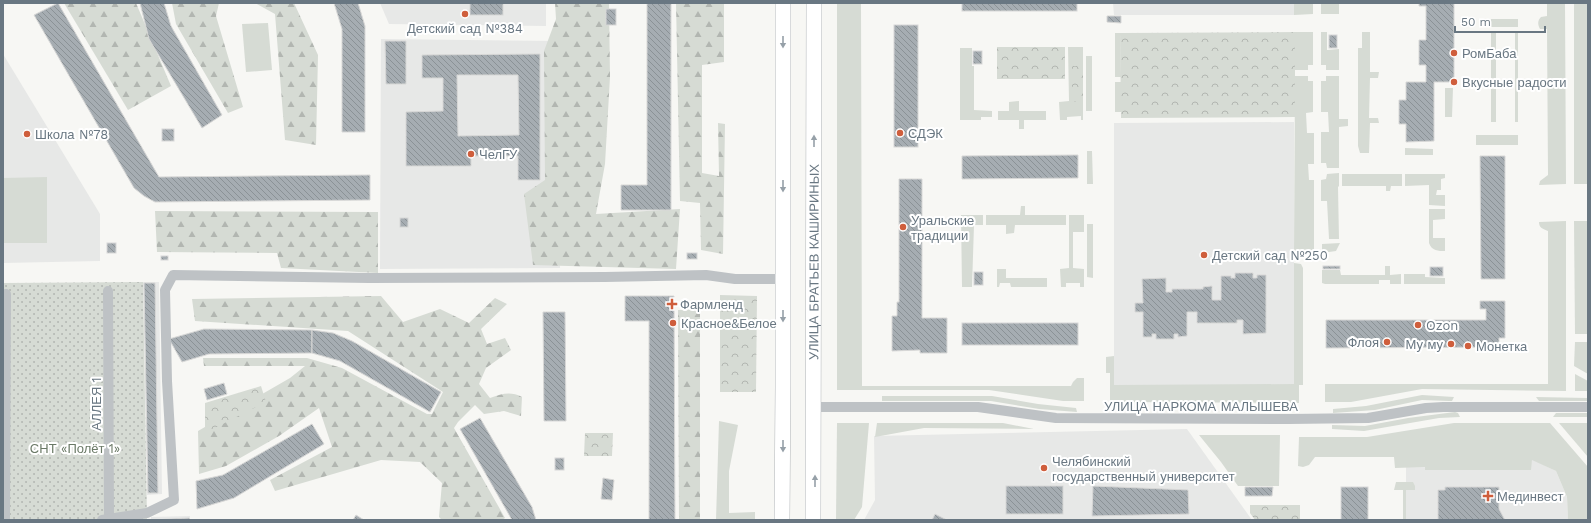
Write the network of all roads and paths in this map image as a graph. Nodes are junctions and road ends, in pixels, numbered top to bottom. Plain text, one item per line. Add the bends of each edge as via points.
1 (783, 3) edge
2 (814, 3) edge
3 (783, 279) junction
4 (108, 291) dead end
5 (6, 294) dead end
6 (814, 407) junction
7 (1588, 407) edge
8 (106, 519) edge
9 (5, 520) edge
10 (782, 520) edge
11 (814, 520) edge

1 -> 3 main road
6 -> 2 main road, УЛИЦА БРАТЬЕВ КАШИРИНЫХ
3 - 8 street via 735,279 706,275 384,278 172,275 165,290 165,297 174,500 147,513
3 -> 10 main road
4 - 8 street, АЛЛЕЯ 1
5 - 9 street
6 - 7 street, УЛИЦА НАРКОМА МАЛЫШЕВА via 978,407 1056,418 1289,419 1368,418 1443,407
11 -> 6 main road, УЛИЦА БРАТЬЕВ КАШИРИНЫХ

